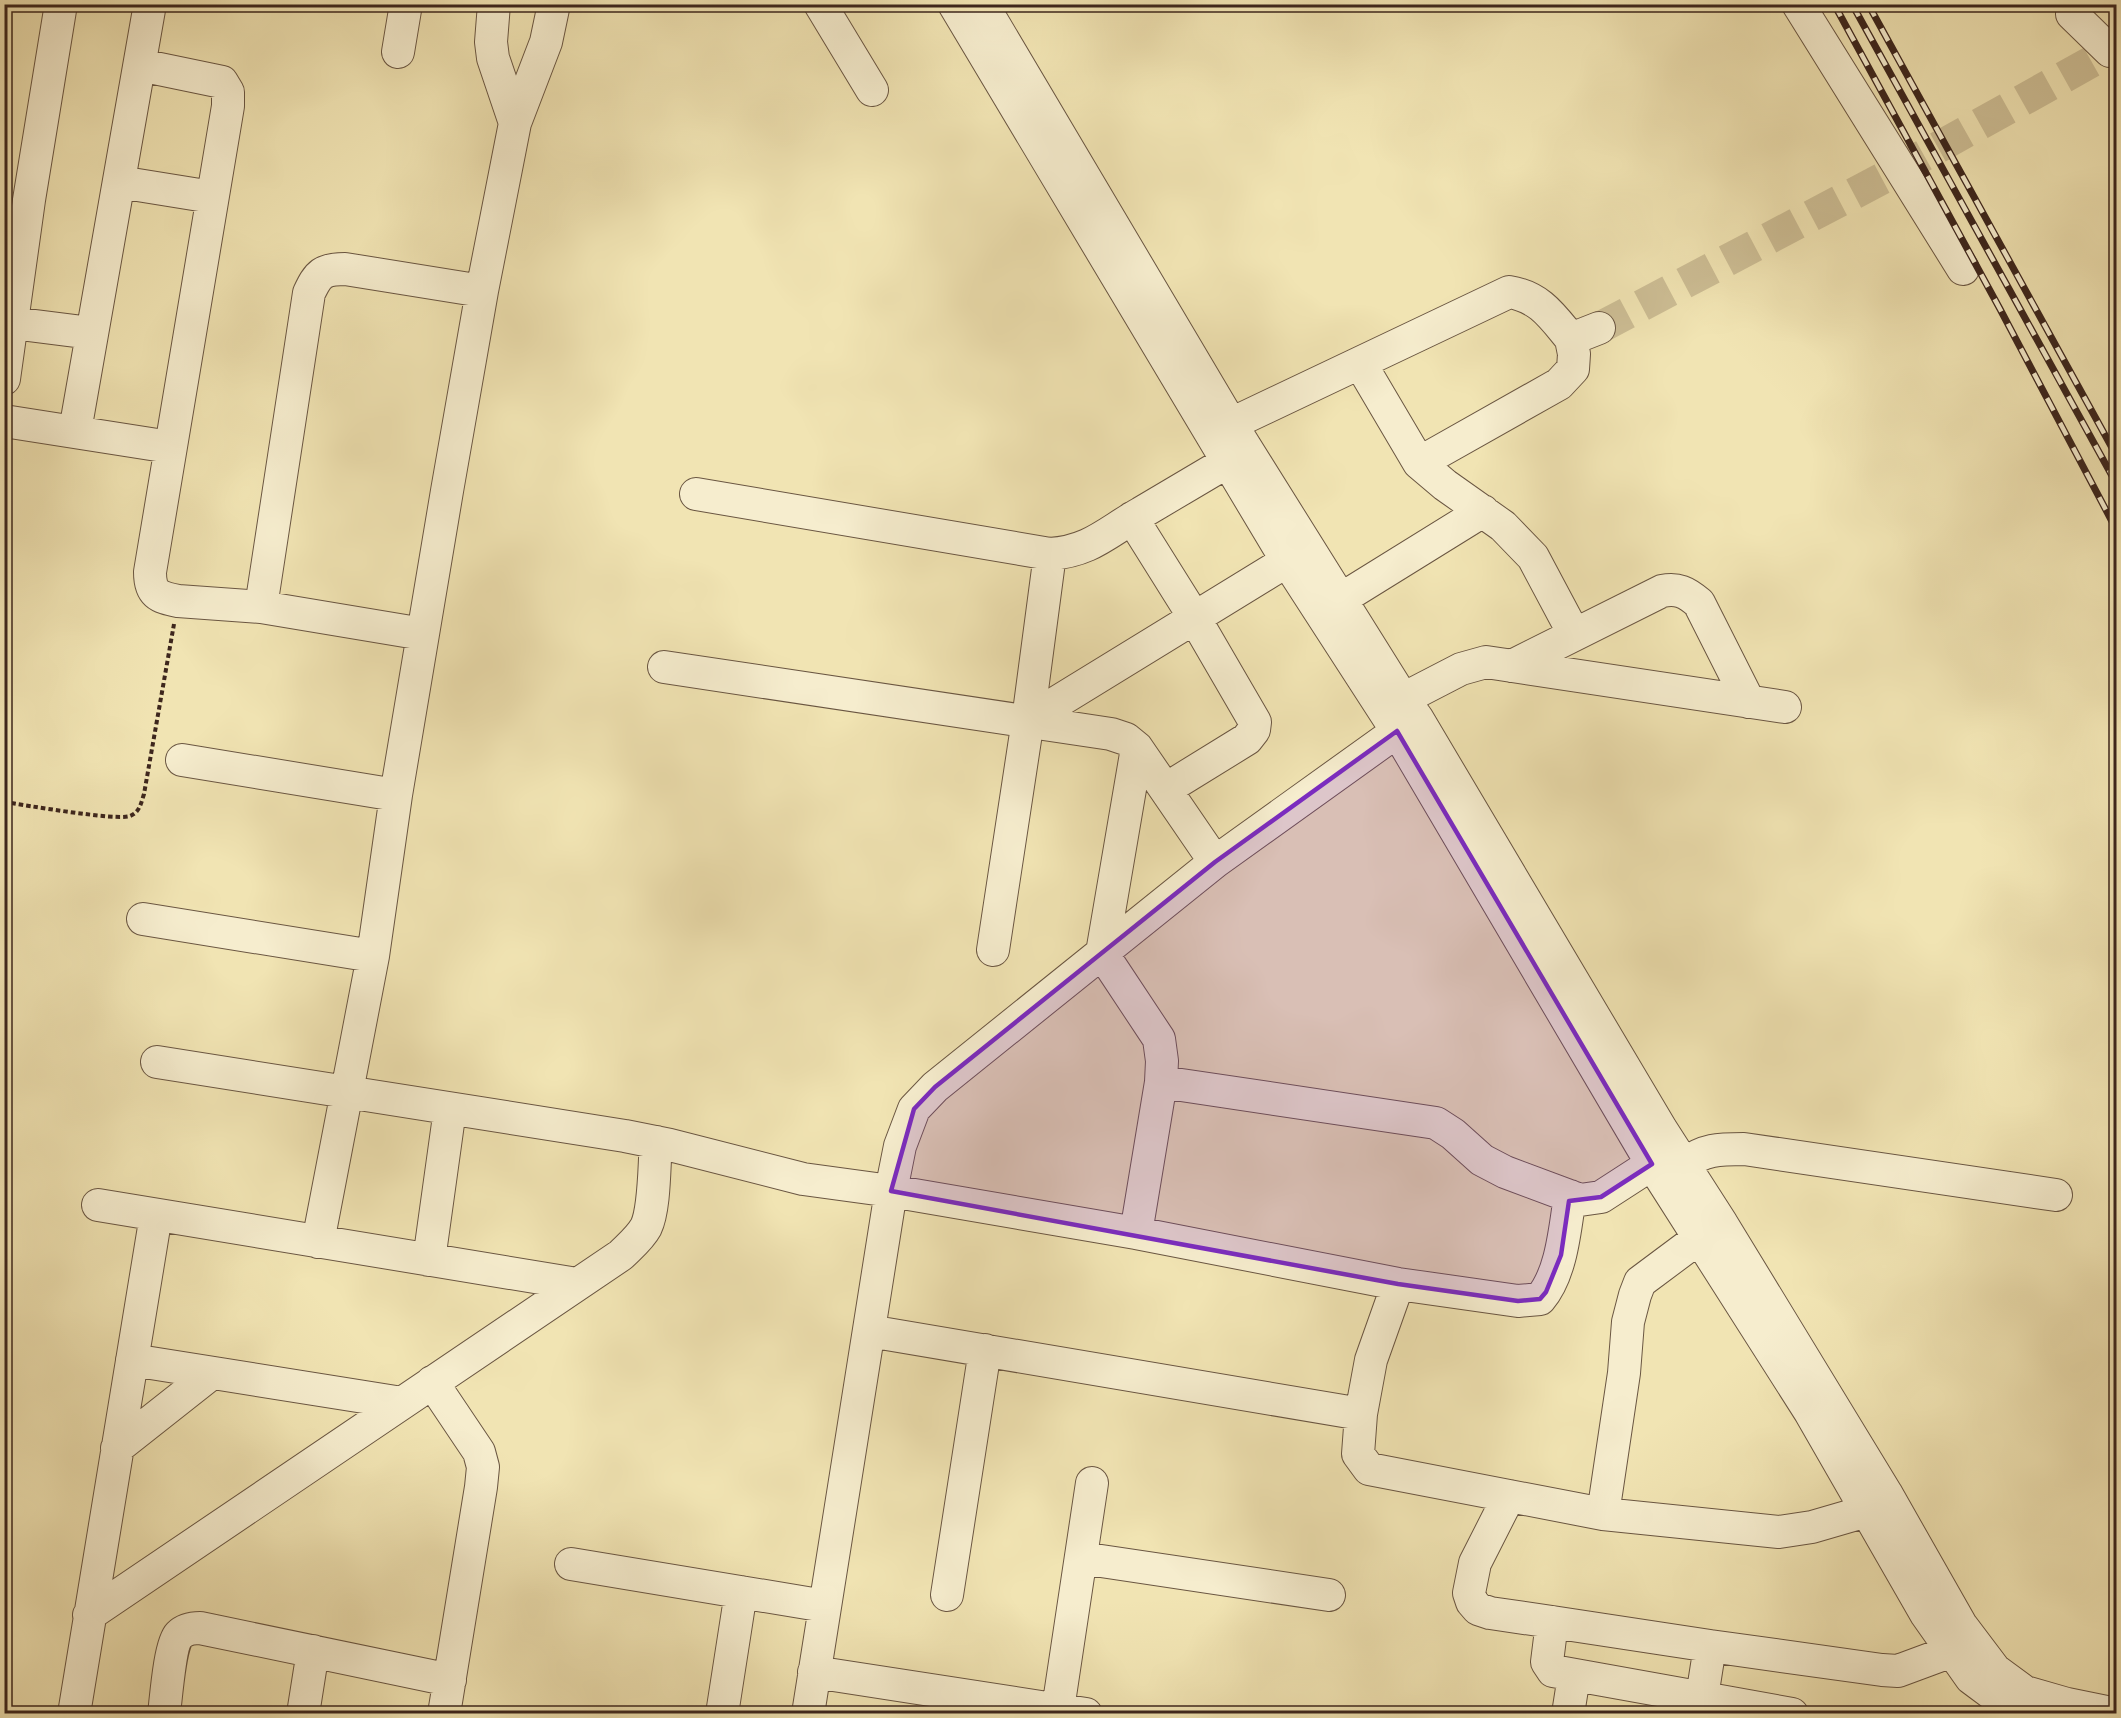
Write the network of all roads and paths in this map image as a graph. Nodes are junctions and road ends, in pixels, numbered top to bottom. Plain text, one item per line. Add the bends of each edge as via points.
1 (61, 4) edge
2 (150, 4) edge
3 (406, 4) edge
4 (494, 4) edge
5 (554, 4) edge
6 (954, 4) edge
7 (982, 4) edge
8 (1798, 4) edge
9 (830, 8) edge
10 (2072, 14) dead end
11 (2110, 51) dead end
12 (398, 52) dead end
13 (140, 65) junction
14 (872, 90) dead end
15 (515, 123) junction
16 (119, 182) junction
17 (212, 197) junction
18 (17, 199) edge
19 (1963, 269) dead end
20 (482, 291) junction
21 (8, 322) edge
22 (91, 333) junction
23 (1360, 363) junction
24 (4, 380) edge
25 (4, 420) edge
26 (1231, 424) junction
27 (75, 431) junction
28 (170, 447) junction
29 (1238, 456) junction
30 (1419, 463) junction
31 (696, 494) dead end
32 (1483, 511) junction
33 (1132, 518) junction
34 (1050, 554) junction
35 (1287, 561) junction
36 (1341, 599) junction
37 (178, 600) junction
38 (261, 607) junction
39 (1194, 617) junction
40 (423, 634) junction
41 (1574, 634) junction
42 (1512, 666) junction
43 (664, 667) dead end
44 (1749, 702) junction
45 (1785, 707) dead end
46 (1406, 716) junction
47 (1028, 720) junction
48 (1137, 748) junction
49 (182, 760) dead end
50 (1166, 789) junction
51 (396, 795) junction
52 (4, 802) edge
53 (1215, 862) junction
54 (143, 919) dead end
55 (993, 950) dead end
56 (1102, 953) junction
57 (373, 956) junction
58 (157, 1062) dead end
59 (1161, 1082) junction
60 (348, 1092) junction
61 (450, 1108) junction
62 (656, 1142) junction
63 (1652, 1164) junction
64 (1683, 1165) junction
65 (891, 1191) junction
66 (2056, 1195) dead end
67 (1570, 1196) junction
68 (98, 1205) dead end
69 (156, 1215) junction
70 (1136, 1233) junction
71 (1699, 1238) junction
72 (318, 1242) junction
73 (429, 1260) junction
74 (577, 1284) junction
75 (1398, 1284) junction
76 (869, 1331) junction
77 (985, 1350) junction
78 (132, 1360) junction
79 (212, 1373) junction
80 (432, 1382) junction
81 (402, 1403) junction
82 (1361, 1414) junction
83 (117, 1448) junction
84 (1092, 1483) dead end
85 (1509, 1496) junction
86 (1867, 1511) junction
87 (1603, 1514) junction
88 (1081, 1558) junction
89 (571, 1564) dead end
90 (741, 1592) junction
91 (1329, 1594) dead end
92 (947, 1595) dead end
93 (825, 1606) junction
94 (89, 1615) junction
95 (1551, 1623) junction
96 (1710, 1646) junction
97 (313, 1651) junction
98 (1952, 1651) junction
99 (814, 1672) junction
100 (1574, 1676) junction
101 (450, 1680) junction
102 (1702, 1697) junction
103 (1072, 1711) edge
104 (74, 1713) edge
105 (164, 1713) edge
106 (303, 1713) edge
107 (444, 1713) edge
108 (722, 1713) edge
109 (808, 1713) edge
110 (1568, 1713) edge
111 (1792, 1713) edge
112 (2021, 1713) edge
113 (2116, 1713) edge

1 - 18 street
2 - 13 street
3 - 12 street
4 - 15 street via 493,58
5 - 15 street via 546,42
6 - 29 street
7 - 26 street
8 - 19 street
9 - 14 street
10 - 11 street
13 - 16 street
13 - 17 street via 222,82 228,92
15 - 20 street
16 - 17 street
16 - 22 street
17 - 28 street
18 - 21 street
20 - 38 street via 345,269 330,269 317,277 309,293
20 - 40 street
21 - 22 street
21 - 24 street
22 - 27 street
23 - 26 street
23 - 30 street
23 - 30 street via 1509,292 1524,294 1585,334 1574,354 1574,369 1559,384
25 - 27 street
26 - 29 street
27 - 28 street
28 - 37 street via 150,584 155,594
29 - 33 street
29 - 35 street
29 - 36 street
30 - 32 street
31 - 34 street
32 - 36 street
32 - 41 street via 1533,557
33 - 34 street via 1096,542 1070,552
33 - 39 street
34 - 47 street
35 - 39 street
35 - 46 street
36 - 46 street
37 - 38 street
37 - 52 path via 139,809 129,816 111,816
38 - 40 street
39 - 47 street
39 - 50 street via 1252,713 1254,730 1247,739
40 - 51 street
41 - 42 street
41 - 44 street via 1662,591 1675,588 1687,592 1699,603
42 - 44 street
42 - 46 street via 1486,662 1461,669
43 - 47 street
44 - 45 street
46 - 53 street
46 - 63 street
46 - 64 street
47 - 48 street via 1111,734
47 - 55 street
48 - 50 street
48 - 56 street
49 - 51 street
50 - 53 street
51 - 57 street
53 - 56 street
54 - 57 street
56 - 59 street via 1159,1039
56 - 65 street via 934,1087 914,1109 900,1146
57 - 60 street
58 - 60 street
59 - 67 street via 1436,1123 1482,1160
59 - 70 street
60 - 61 street
60 - 72 street
61 - 62 street
61 - 73 street
62 - 65 street via 803,1179
62 - 74 street via 647,1225 621,1255
63 - 67 street via 1601,1197 1580,1200
63 - 71 street
64 - 66 street via 1714,1149 1744,1149
64 - 113 street via 1886,1493 1961,1625 1995,1670 2025,1692
65 - 70 street
65 - 76 street
67 - 75 street via 1561,1255 1540,1299 1518,1301
68 - 69 street
69 - 72 street
69 - 78 street
70 - 75 street
71 - 86 street via 1810,1412
71 - 87 street via 1640,1282 1635,1295 1628,1322
72 - 73 street
73 - 74 street
74 - 80 street
75 - 82 street via 1371,1360
76 - 77 street
76 - 93 street
77 - 82 street
77 - 92 street
78 - 79 street
78 - 83 street
79 - 81 street
79 - 83 street
80 - 81 street
80 - 101 street via 479,1452 483,1467
81 - 94 street
82 - 85 street via 1358,1454 1369,1469
83 - 94 street
84 - 88 street
85 - 87 street
85 - 95 street via 1475,1563 1469,1593 1478,1609
86 - 87 street via 1779,1532
86 - 98 street via 1926,1614
88 - 91 street
88 - 103 street
89 - 90 street
90 - 93 street
90 - 108 street
93 - 99 street
94 - 104 street
95 - 96 street
95 - 100 street via 1549,1668
96 - 98 street via 1898,1671
96 - 102 street
97 - 101 street
97 - 105 street via 189,1628 177,1636 172,1651
97 - 106 street
98 - 112 street via 1971,1678
99 - 103 street
99 - 109 street
100 - 102 street
100 - 110 street
101 - 107 street
102 - 111 street

